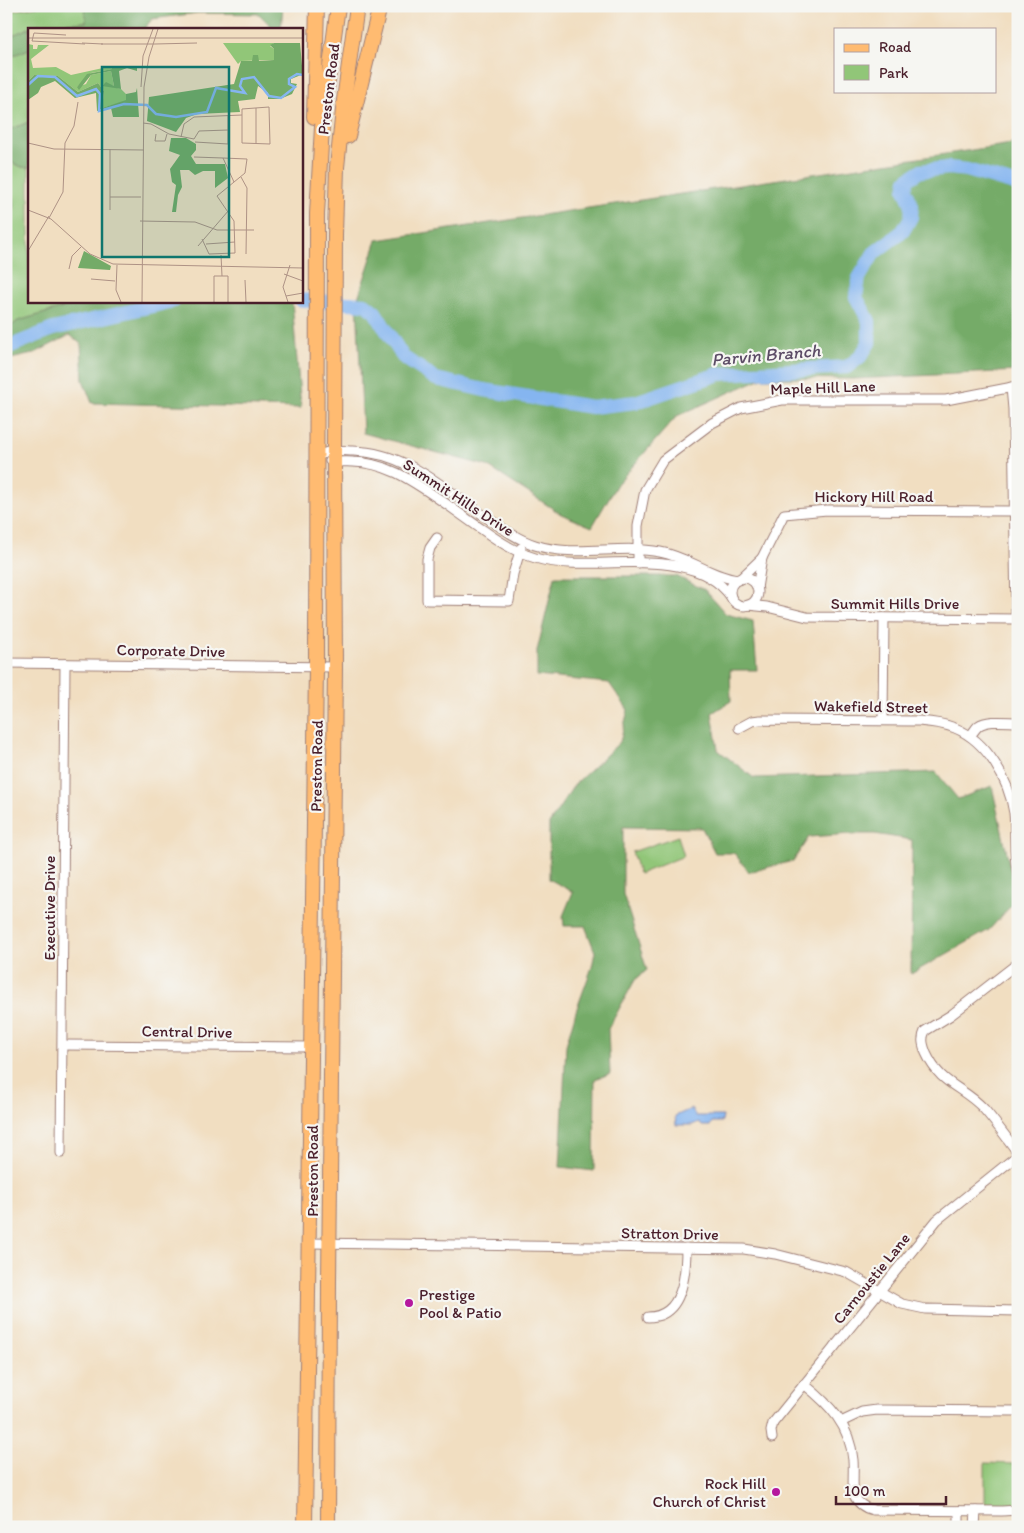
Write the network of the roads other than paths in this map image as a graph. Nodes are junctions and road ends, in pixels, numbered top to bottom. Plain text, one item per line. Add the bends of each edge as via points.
1 (317, 6) edge
2 (338, 6) edge
3 (357, 6) edge
4 (380, 6) edge
5 (335, 234) junction
6 (316, 245) junction
7 (1014, 387) edge
8 (316, 456) junction
9 (334, 456) junction
10 (1014, 511) junction
11 (437, 538) dead end
12 (524, 541) junction
13 (638, 550) junction
14 (520, 552) junction
15 (1016, 554) edge
16 (762, 558) junction
17 (638, 563) junction
18 (739, 580) junction
19 (757, 588) junction
20 (731, 597) junction
21 (748, 605) junction
22 (775, 608) junction
23 (884, 618) junction
24 (6, 663) edge
25 (65, 664) junction
26 (316, 666) junction
27 (335, 667) junction
28 (883, 720) junction
29 (1018, 722) edge
30 (739, 728) dead end
31 (970, 736) junction
32 (1018, 874) edge
33 (313, 916) junction
34 (332, 916) junction
35 (1018, 963) edge
36 (63, 1045) junction
37 (312, 1047) junction
38 (330, 1059) junction
39 (61, 1153) dead end
40 (1018, 1154) edge
41 (310, 1243) junction
42 (329, 1243) junction
43 (686, 1248) junction
44 (881, 1291) junction
45 (1018, 1311) edge
46 (648, 1317) dead end
47 (804, 1384) junction
48 (1018, 1411) edge
49 (840, 1422) junction
50 (772, 1438) dead end
51 (1018, 1510) edge
52 (959, 1511) junction
53 (976, 1511) junction
54 (305, 1527) edge
55 (328, 1527) edge
56 (959, 1527) edge
57 (975, 1527) edge

1 - 6 main road via 310,188
2 - 6 main road, Preston Road via 322,127
3 - 5 main road, Preston Road via 337,167
4 - 5 main road via 353,110 341,172
5 - 9 main road, Preston Road
6 - 8 main road, Preston Road
7 - 10 street
7 - 13 street, Maple Hill Lane via 946,400 782,400 741,408 712,423 663,460 645,490 638,526
8 - 9 street, Summit Hills Drive
8 - 26 main road, Preston Road
9 - 12 street, Summit Hills Drive via 378,453 404,462
9 - 14 street, Summit Hills Drive via 395,472 504,545
9 - 27 main road, Preston Road
10 - 15 street
10 - 16 street, Hickory Hill Road via 827,510 784,514
11 - 14 street via 428,559 427,600 510,601
12 - 13 street, Summit Hills Drive via 561,550
12 - 14 street
13 - 17 street, Maple Hill Lane
13 - 18 street, Summit Hills Drive via 667,553 718,576
14 - 17 street, Summit Hills Drive via 568,563
15 - 23 street, Summit Hills Drive via 1016,619
16 - 18 street, Hickory Hill Road
16 - 19 street, Hickory Hill Road
17 - 20 street, Summit Hills Drive via 668,564 696,571 720,584
18 - 19 street via 751,580
18 - 20 street via 730,588
19 - 21 street via 757,598
19 - 22 street
20 - 21 street via 738,605
21 - 22 street, Summit Hills Drive
22 - 23 street, Summit Hills Drive via 807,617
23 - 28 street
24 - 25 street, Corporate Drive
25 - 26 street, Corporate Drive
25 - 36 street, Executive Drive
26 - 27 street, Corporate Drive
26 - 33 main road, Preston Road
27 - 34 main road, Preston Road
28 - 30 street, Wakefield Street via 760,720
28 - 31 street, Wakefield Street via 935,722 955,727
29 - 31 street via 983,724
31 - 32 street, Wakefield Street via 997,766 1009,792 1014,813
33 - 34 main road
33 - 37 main road, Preston Road
34 - 38 main road, Preston Road
35 - 40 street via 925,1031 922,1037 935,1070 985,1110
36 - 37 street, Central Drive
36 - 39 street, Executive Drive
37 - 38 main road via 326,1052
37 - 41 main road, Preston Road
38 - 42 main road, Preston Road
40 - 44 street, Carnoustie Lane via 939,1218
41 - 42 street, Stratton Drive
41 - 54 main road, Preston Road
42 - 43 street, Stratton Drive
42 - 55 main road, Preston Road
43 - 44 street, Stratton Drive via 770,1253 846,1272
43 - 46 street via 684,1277 675,1301 668,1312
44 - 45 street, Stratton Drive via 902,1304 925,1309
44 - 47 street, Carnoustie Lane
47 - 49 street via 825,1401
47 - 50 street, Carnoustie Lane via 773,1423
48 - 49 street via 877,1410
49 - 52 street via 850,1445 853,1492 859,1504 873,1510
51 - 53 street
52 - 53 street
52 - 56 street
53 - 57 street

